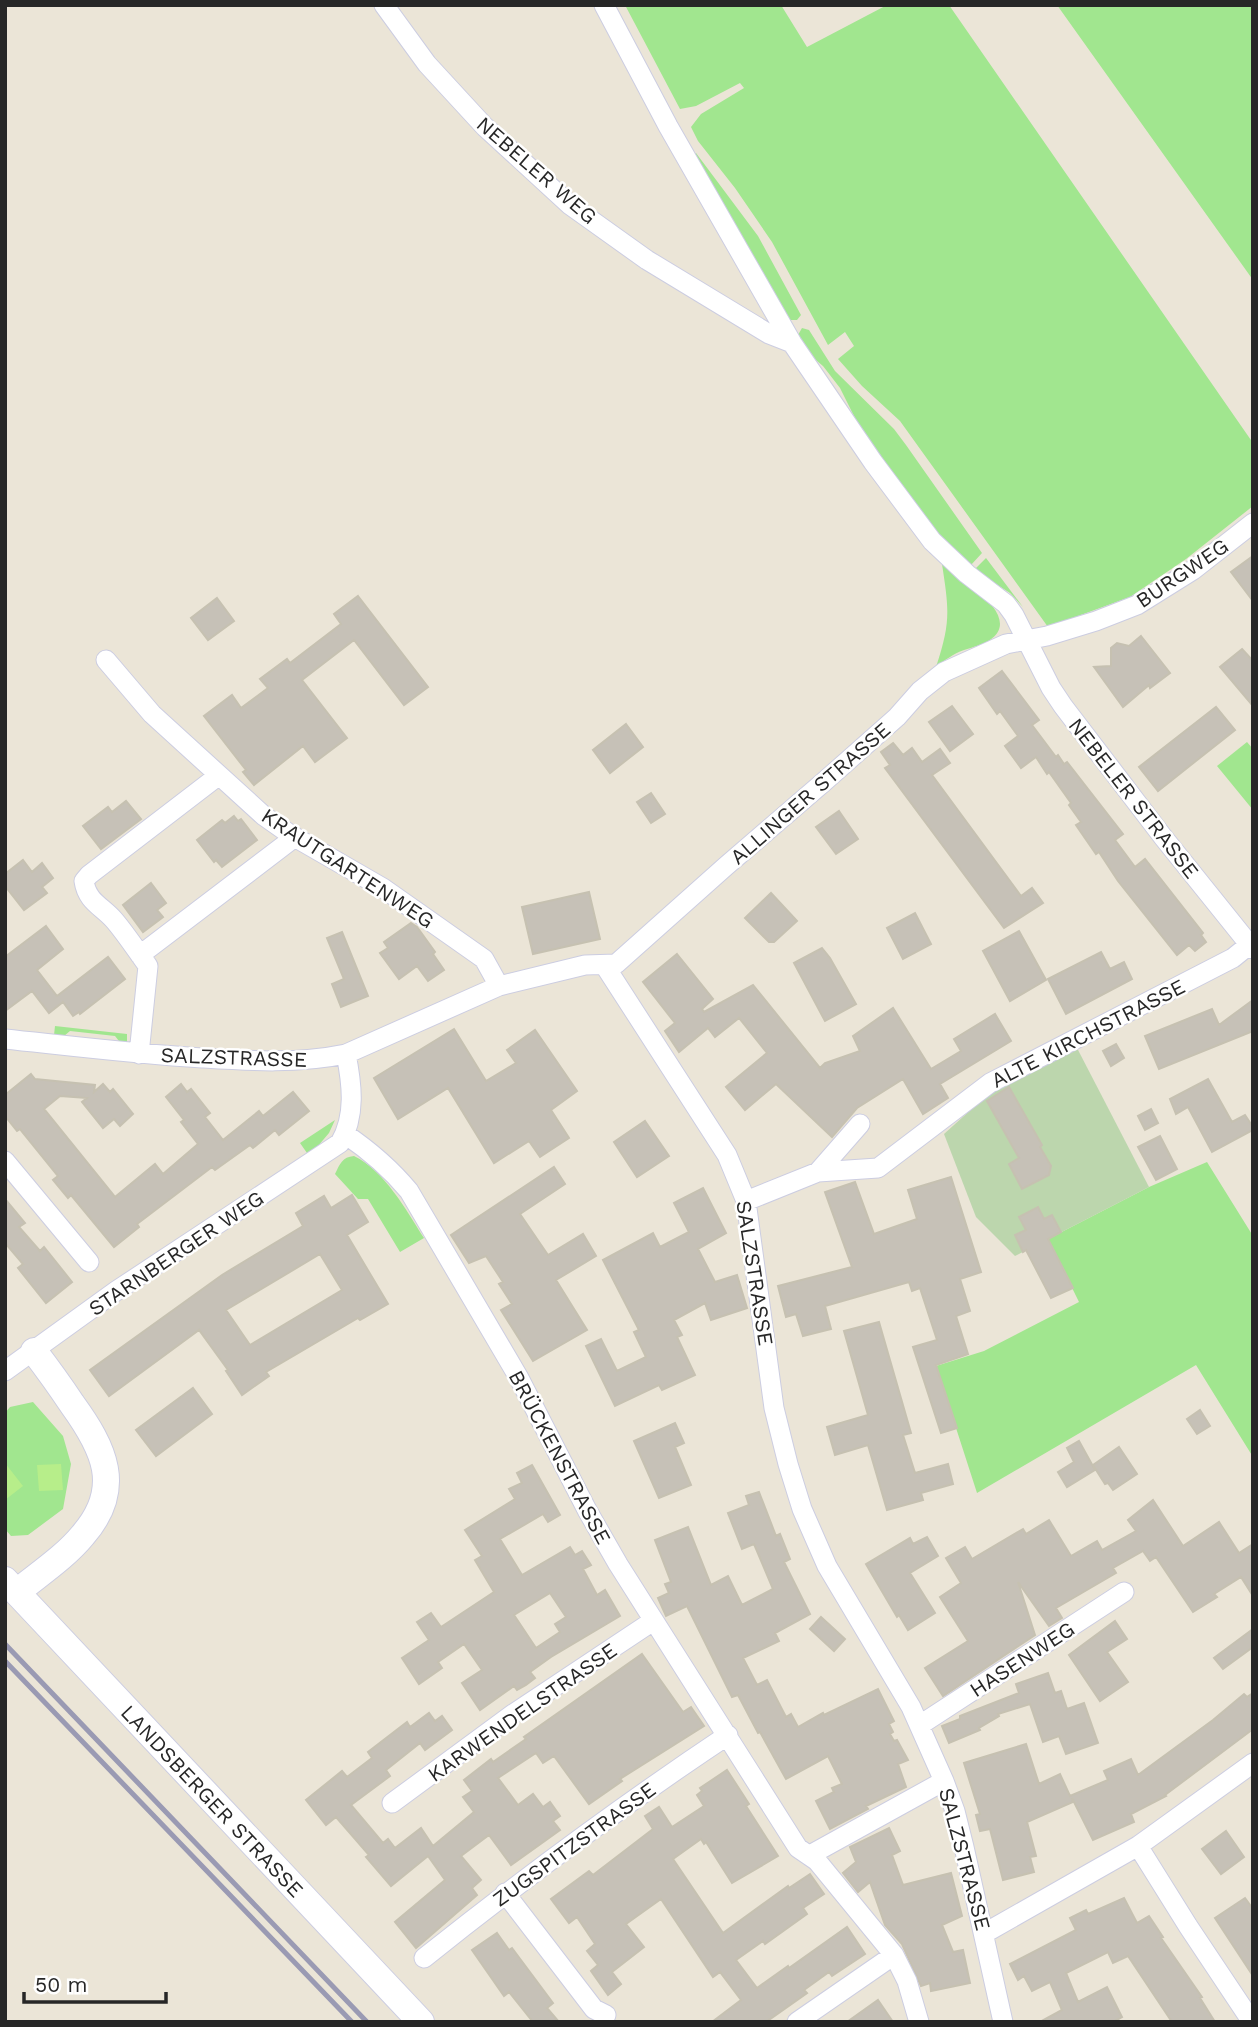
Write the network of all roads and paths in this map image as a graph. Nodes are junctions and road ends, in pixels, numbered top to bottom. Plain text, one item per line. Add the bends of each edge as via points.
1 (384, 5) edge
2 (604, 5) edge
3 (792, 343) junction
4 (1253, 523) edge
5 (1026, 638) junction
6 (106, 660) dead end
7 (218, 776) junction
8 (295, 836) junction
9 (1251, 947) edge
10 (140, 955) junction
11 (605, 966) junction
12 (499, 986) junction
13 (5, 1039) edge
14 (139, 1054) junction
15 (346, 1054) junction
16 (860, 1124) dead end
17 (345, 1134) junction
18 (5, 1161) edge
19 (818, 1172) junction
20 (746, 1201) junction
21 (89, 1262) dead end
22 (34, 1351) junction
23 (5, 1371) edge
24 (11, 1586) edge
25 (1124, 1592) dead end
26 (653, 1621) junction
27 (920, 1725) junction
28 (728, 1735) junction
29 (1253, 1763) edge
30 (944, 1781) junction
31 (392, 1803) dead end
32 (1138, 1846) junction
33 (810, 1855) junction
34 (505, 1894) junction
35 (985, 1933) junction
36 (894, 1955) junction
37 (424, 1958) dead end
38 (606, 2015) dead end
39 (421, 2022) edge
40 (797, 2022) edge
41 (919, 2022) edge
42 (1003, 2022) edge
43 (1252, 2022) edge

1 - 3 street, NEBELER WEG via 427,64 485,127 570,205 647,260 769,334
2 - 3 street, NEBELER STRASSE
3 - 5 street, NEBELER STRASSE via 932,541 1006,604
4 - 5 street, BURGWEG via 1193,570 1136,605 1047,636
5 - 9 street, NEBELER STRASSE via 1063,706
5 - 11 street, ALLINGER STRASSE via 968,660 920,691 897,717 616,964
6 - 7 street, KRAUTGARTENWEG via 152,715
7 - 8 street, KRAUTGARTENWEG
7 - 10 street via 84,881 98,908 113,918
8 - 10 street
8 - 12 street, KRAUTGARTENWEG via 383,888 484,959
9 - 19 street, ALTE KIRCHSTRASSE via 990,1083 878,1168
10 - 14 street via 148,966 148,976
11 - 12 street, SALZSTRASSE via 585,965
11 - 20 street, SALZSTRASSE via 727,1155
12 - 15 street, SALZSTRASSE
13 - 14 street, SALZSTRASSE
14 - 15 street, SALZSTRASSE via 264,1062
15 - 17 street via 352,1108
16 - 19 street, ALTE KIRCHSTRASSE
17 - 22 street, STARNBERGER WEG via 312,1163 121,1287
17 - 26 street, BRÜCKENSTRASSE via 388,1166 409,1191
18 - 21 street
19 - 20 street, ALTE KIRCHSTRASSE
20 - 27 street, SALZSTRASSE via 774,1408 802,1509 827,1566
22 - 23 street, STARNBERGER WEG
22 - 24 main road via 98,1442 106,1486 101,1508 83,1536
24 - 39 main road, LANDSBERGER STRASSE
25 - 27 street, HASENWEG
26 - 28 street, BRÜCKENSTRASSE
26 - 31 street, KARWENDELSTRASSE via 513,1714
27 - 30 street, SALZSTRASSE
28 - 33 street, BRÜCKENSTRASSE via 798,1848
28 - 34 street, ZUGSPITZSTRASSE via 633,1798
29 - 32 street
30 - 33 street
30 - 35 street, SALZSTRASSE
32 - 35 street
32 - 43 street
33 - 36 street, BRÜCKENSTRASSE
34 - 37 street, ZUGSPITZSTRASSE
34 - 38 street via 594,2009
35 - 42 street, SALZSTRASSE
36 - 40 street
36 - 41 street, BRÜCKENSTRASSE

